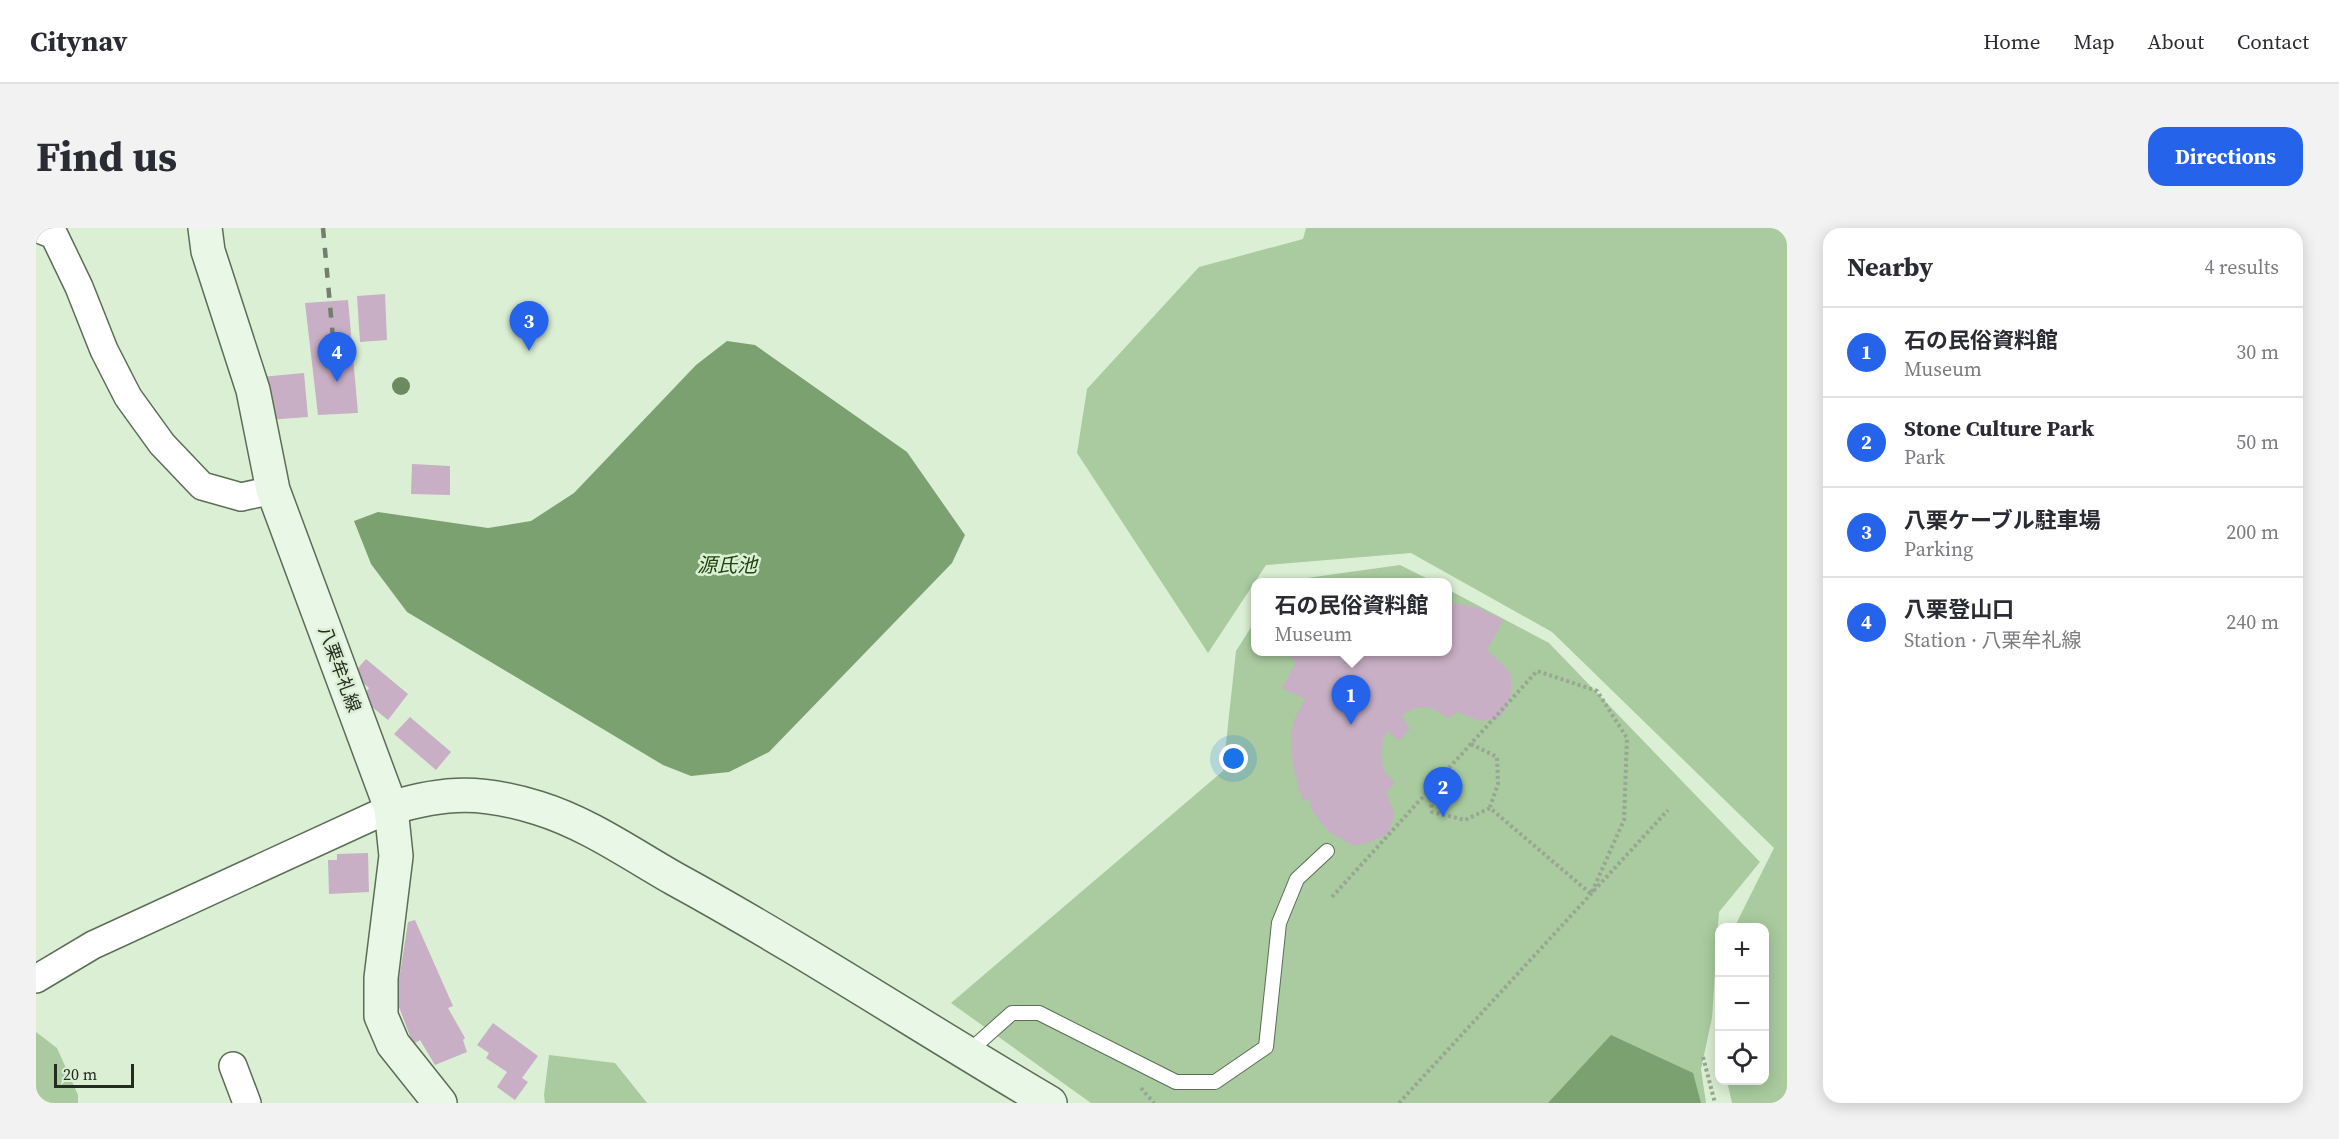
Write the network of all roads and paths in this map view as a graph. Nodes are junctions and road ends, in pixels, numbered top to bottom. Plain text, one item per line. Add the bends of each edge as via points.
1 (36, 228) edge
2 (205, 228) edge
3 (273, 490) junction
4 (1471, 744) junction
5 (1430, 791) junction
6 (1490, 807) junction
7 (391, 808) junction
8 (1668, 810) dead end
9 (1327, 851) dead end
10 (1591, 894) junction
11 (1332, 897) dead end
12 (36, 979) edge
13 (967, 1053) junction
14 (1703, 1057) dead end
15 (233, 1066) dead end
16 (247, 1103) edge
17 (440, 1103) edge
18 (1050, 1103) edge
19 (1399, 1103) edge
20 (1715, 1103) edge

1 - 3 street via 54,235 128,397 162,444 202,486 241,496
2 - 3 main road, 八栗牟礼線 via 208,251 253,390
3 - 7 main road, 八栗牟礼線
4 - 5 path
4 - 6 path via 1497,757 1498,784
4 - 10 path via 1537,671 1597,691 1628,738 1624,820
5 - 6 path via 1432,812 1465,820
5 - 11 path
6 - 10 path
7 - 12 street via 93,945
7 - 13 main road via 422,798 464,793 538,808 585,827 734,911
7 - 17 main road, 八栗牟礼線 via 396,856 381,978 381,1016 393,1044
8 - 10 path
9 - 13 lane via 1297,879 1279,923 1266,1047 1215,1082 1176,1082 1039,1013 1012,1014
10 - 19 path
13 - 18 main road
14 - 20 path
15 - 16 street

